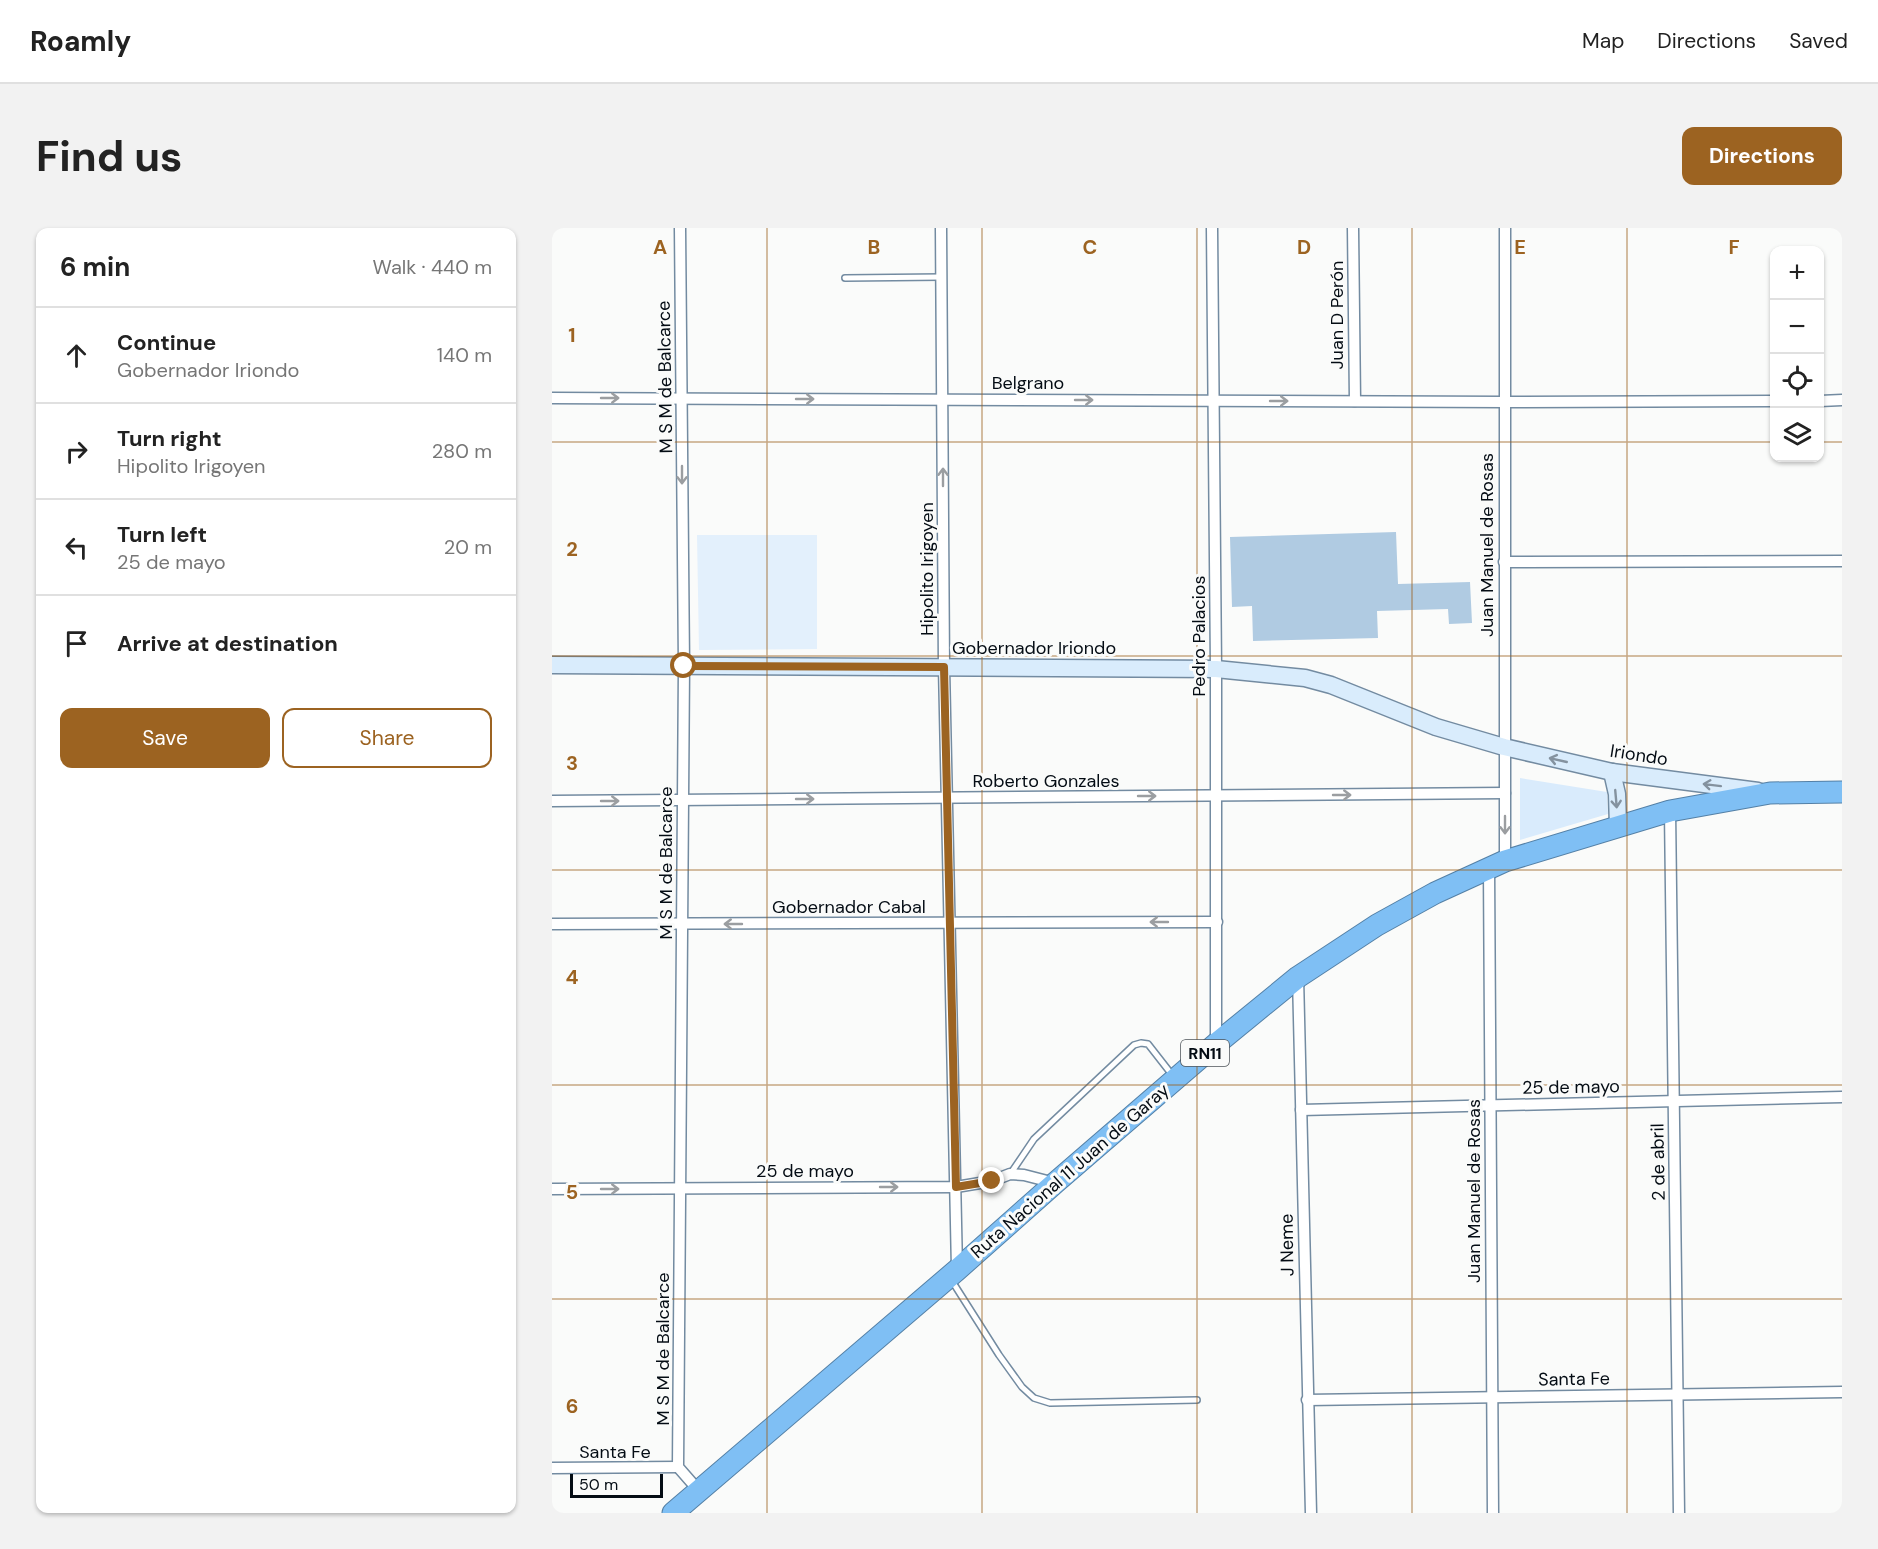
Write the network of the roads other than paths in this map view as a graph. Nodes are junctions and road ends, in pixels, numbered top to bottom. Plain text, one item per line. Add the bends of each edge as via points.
1 (680, 228) edge
2 (941, 228) edge
3 (1212, 228) edge
4 (1353, 228) edge
5 (1505, 228) edge
6 (942, 277) junction
7 (845, 278) dead end
8 (552, 398) edge
9 (682, 398) junction
10 (943, 399) junction
11 (1824, 400) edge
12 (1842, 400) edge
13 (1214, 401) junction
14 (1354, 401) junction
15 (1770, 401) edge
16 (1504, 402) junction
17 (1842, 561) edge
18 (1504, 562) junction
19 (552, 665) edge
20 (684, 666) junction
21 (944, 667) junction
22 (1216, 669) junction
23 (1504, 747) junction
24 (1612, 772) junction
25 (1842, 792) edge
26 (1505, 793) junction
27 (1770, 793) junction
28 (1216, 796) junction
29 (948, 798) junction
30 (683, 800) junction
31 (552, 801) edge
32 (1670, 811) junction
33 (1618, 826) junction
34 (1497, 865) junction
35 (1217, 922) junction
36 (950, 923) junction
37 (552, 924) edge
38 (682, 924) junction
39 (1298, 977) junction
40 (1216, 1044) junction
41 (1175, 1079) junction
42 (1842, 1097) edge
43 (1673, 1101) junction
44 (1490, 1106) junction
45 (1300, 1110) junction
46 (1010, 1174) junction
47 (1055, 1183) junction
48 (956, 1187) junction
49 (680, 1188) junction
50 (552, 1189) edge
51 (953, 1274) junction
52 (1842, 1392) edge
53 (1677, 1394) junction
54 (1491, 1397) junction
55 (1197, 1400) dead end
56 (1307, 1400) junction
57 (678, 1467) junction
58 (552, 1468) edge
59 (699, 1491) junction
60 (673, 1513) edge
61 (1311, 1513) edge
62 (1492, 1513) edge
63 (1679, 1513) edge

1 - 9 street, M S M de Balcarce
2 - 6 street, Hipolito Irigoyen
3 - 13 street, Pedro Palacios
4 - 14 street, Juan D Perón
5 - 16 street, Juan Manuel de Rosas
6 - 7 lane
6 - 10 street, Hipolito Irigoyen
8 -> 9 street, Belgrano
9 -> 10 street, Belgrano
9 -> 20 street, M S M de Balcarce
10 -> 13 street, Belgrano
21 -> 10 street, Hipolito Irigoyen
11 - 12 street
13 -> 14 street, Belgrano
13 - 22 street, Pedro Palacios
14 - 16 street, Belgrano
15 - 16 street, Belgrano
16 - 18 street, Juan Manuel de Rosas
17 - 18 street
18 - 23 street, Juan Manuel de Rosas
19 - 20 main road, Gobernador Iriondo
20 - 21 main road, Gobernador Iriondo
20 - 30 street, M S M de Balcarce
21 - 22 main road, Gobernador Iriondo
21 - 29 street, Hipolito Irigoyen
22 - 23 main road, Gobernador Iriondo via 1305,678 1331,685 1436,727
22 - 28 street, Pedro Palacios
24 -> 23 main road, Iriondo
23 - 26 street, Juan Manuel de Rosas
27 -> 24 main road, Iriondo
24 -> 33 main road
25 - 27 highway, Ruta Nacional 11 Juan de Garay / RN11
28 -> 26 street, Roberto Gonzales
26 -> 34 street, Juan Manuel de Rosas
27 - 32 highway, Ruta Nacional 11 Juan de Garay / RN11
29 -> 28 street, Roberto Gonzales
28 - 35 street, Pedro Palacios
30 -> 29 street, Roberto Gonzales
29 - 36 street, Hipolito Irigoyen
31 -> 30 street, Roberto Gonzales
30 - 38 street, M S M de Balcarce
32 - 33 highway, Ruta Nacional 11 Juan de Garay / RN11
32 - 43 street, 2 de abril
33 - 34 highway, Ruta Nacional 11 Juan de Garay / RN11
34 - 39 highway, Ruta Nacional 11 Juan de Garay / RN11 via 1377,925
34 - 44 street, Juan Manuel de Rosas
35 -> 36 street, Gobernador Cabal
35 - 40 street, Pedro Palacios
36 -> 38 street, Gobernador Cabal
36 - 48 street, Hipolito Irigoyen
37 - 38 street, Gobernador Cabal
38 - 49 street, M S M de Balcarce
39 - 40 highway, Ruta Nacional 11 Juan de Garay / RN11
39 - 45 street, J Neme
40 - 41 highway, Ruta Nacional 11 Juan de Garay / RN11
41 - 46 lane via 1148,1044 1134,1045 1034,1139
41 - 47 highway, Ruta Nacional 11 Juan de Garay / RN11
42 - 43 street, 25 de mayo
43 - 44 street, 25 de mayo
43 - 53 street, 2 de abril
44 - 45 street, 25 de mayo
44 - 54 street, Juan Manuel de Rosas
45 - 56 street, J Neme
46 - 47 street, 25 de mayo
46 - 48 street, 25 de mayo
47 - 51 highway, Ruta Nacional 11 Juan de Garay / RN11
49 -> 48 street, 25 de mayo
48 - 51 street, Hipolito Irigoyen
50 -> 49 street, 25 de mayo
49 - 57 street, M S M de Balcarce
51 - 55 lane via 999,1355 1034,1398 1050,1403
51 - 59 highway, Ruta Nacional 11 Juan de Garay / RN11
52 - 53 street, Santa Fe
53 - 54 street, Santa Fe
53 - 63 street, 2 de abril
54 - 56 street, Santa Fe
54 - 62 street, Juan Manuel de Rosas
56 - 61 street, J Neme
57 - 58 street, Santa Fe
57 - 59 street
59 - 60 highway, Ruta Nacional 11 Juan de Garay / RN11

